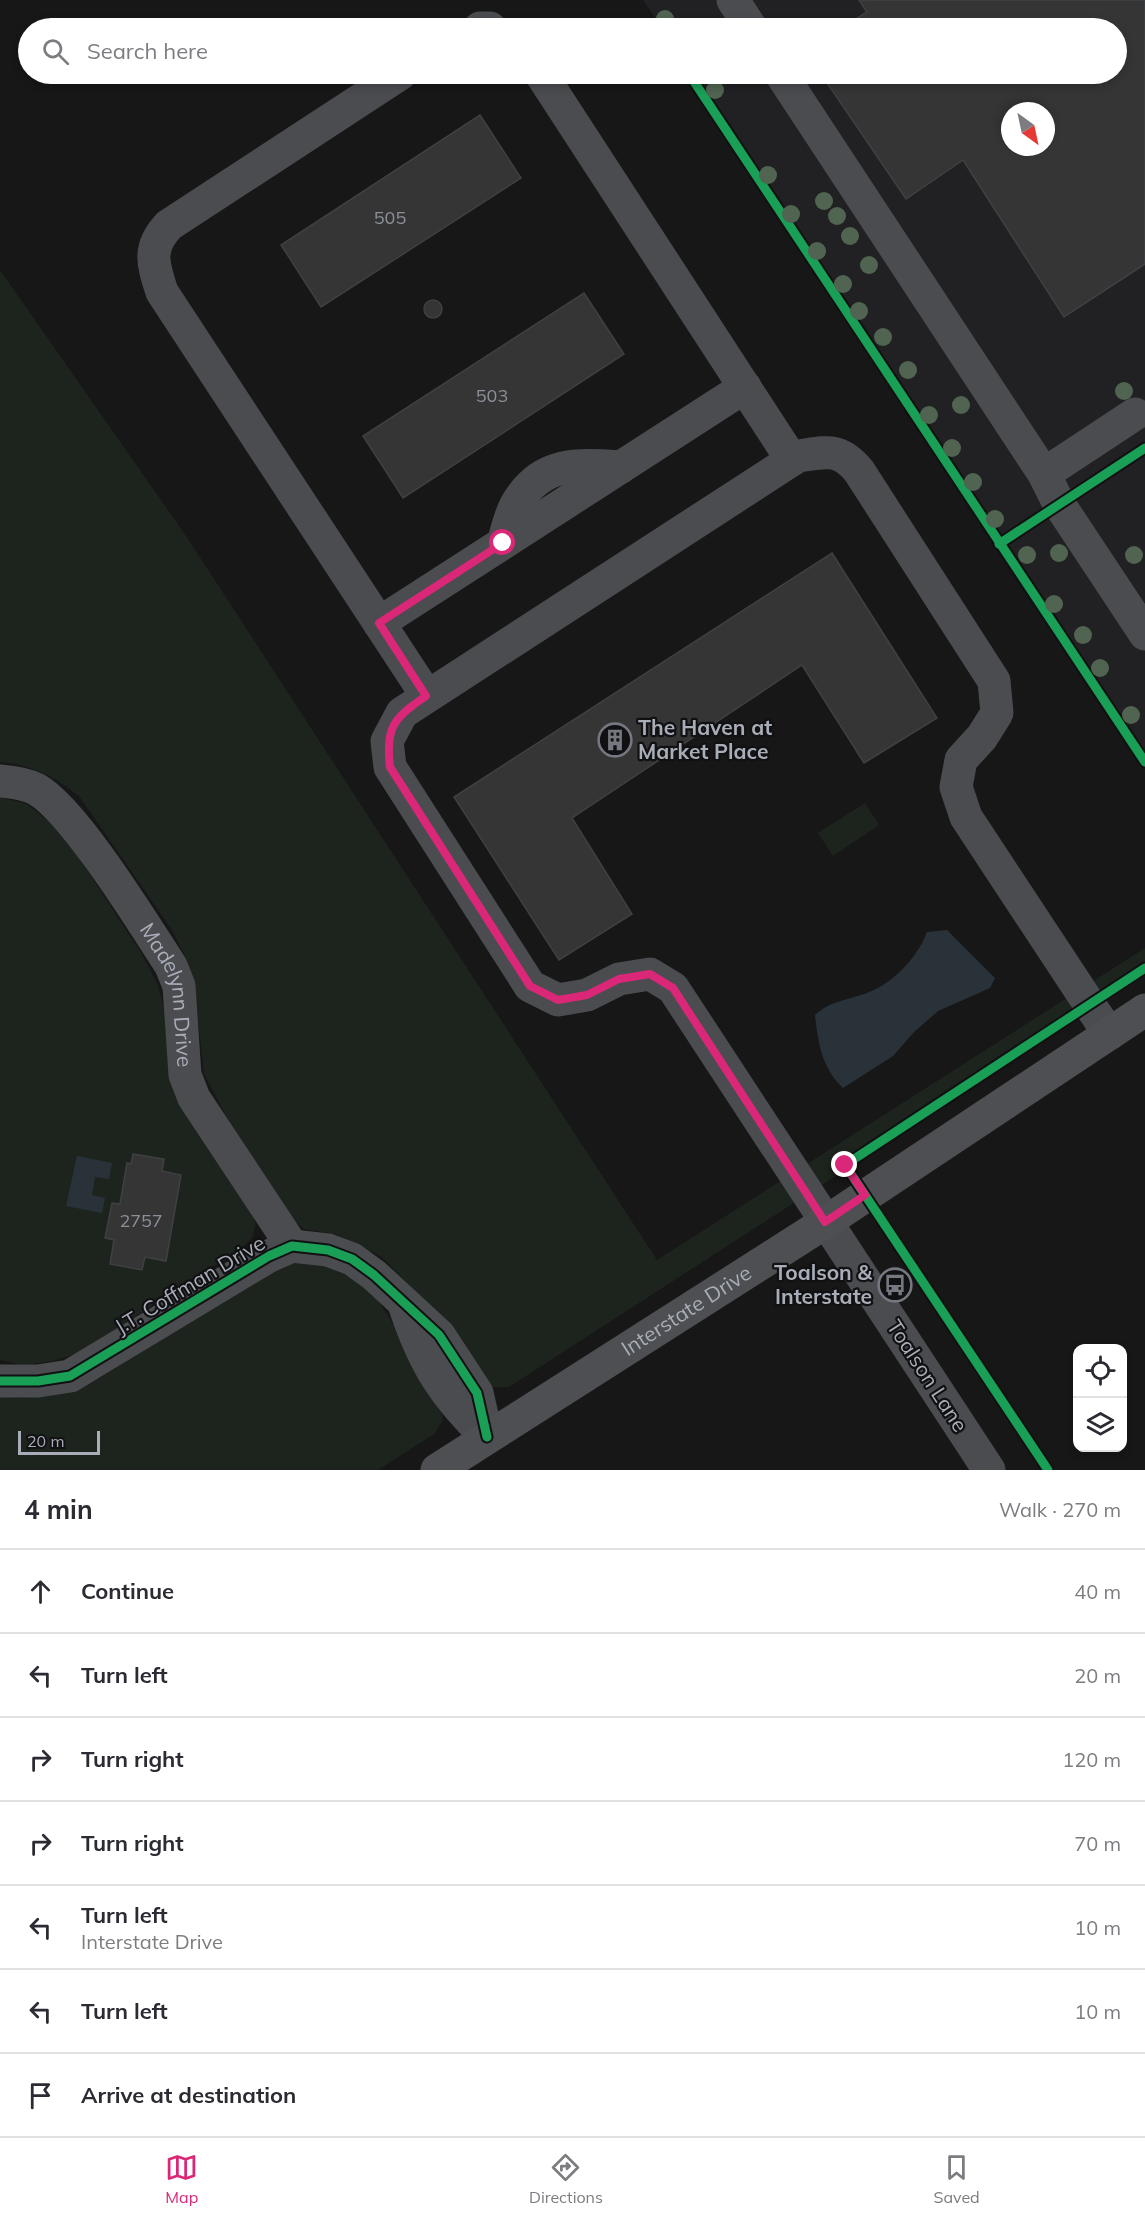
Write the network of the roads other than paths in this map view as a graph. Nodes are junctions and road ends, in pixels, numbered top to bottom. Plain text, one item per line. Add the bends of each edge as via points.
1 (733, 0) edge
2 (745, 18) edge
3 (385, 84) edge
4 (548, 84) edge
5 (788, 84) edge
6 (745, 387) junction
7 (1135, 414) dead end
8 (792, 460) junction
9 (1044, 474) junction
10 (379, 623) junction
11 (1145, 634) edge
12 (426, 696) junction
13 (0, 782) edge
14 (1145, 1010) edge
15 (1109, 1034) junction
16 (825, 1222) junction
17 (292, 1246) junction
18 (0, 1381) edge
19 (487, 1437) junction
20 (437, 1470) edge
21 (990, 1470) edge

1 - 2 street
3 - 10 street via 169,225 157,238 153,262 162,292
4 - 6 street
5 - 9 street
6 - 8 street
6 - 10 street
7 - 9 street
8 - 12 street, Toalson Lane
8 - 15 street, Toalson Lane via 830,451 848,458 994,681 997,713 961,760 956,787 966,818
9 - 11 street via 1059,504
10 - 12 street
12 - 16 street, Toalson Lane via 402,713 395,725 387,741 390,767 530,986 558,1000 587,995 619,979 650,974 673,988
13 - 17 street, Madelynn Drive via 36,790 59,809 171,966 180,986 185,1075 194,1098
14 - 15 main road, Interstate Drive
15 - 16 main road, Interstate Drive
16 - 19 main road, Interstate Drive
16 - 21 street, Toalson Lane
17 - 18 street, J.T. Coffman Drive via 228,1279 70,1376
17 - 19 street, J.T. Coffman Drive via 328,1250 352,1259 405,1305 418,1348 455,1407
19 - 20 main road, Interstate Drive

